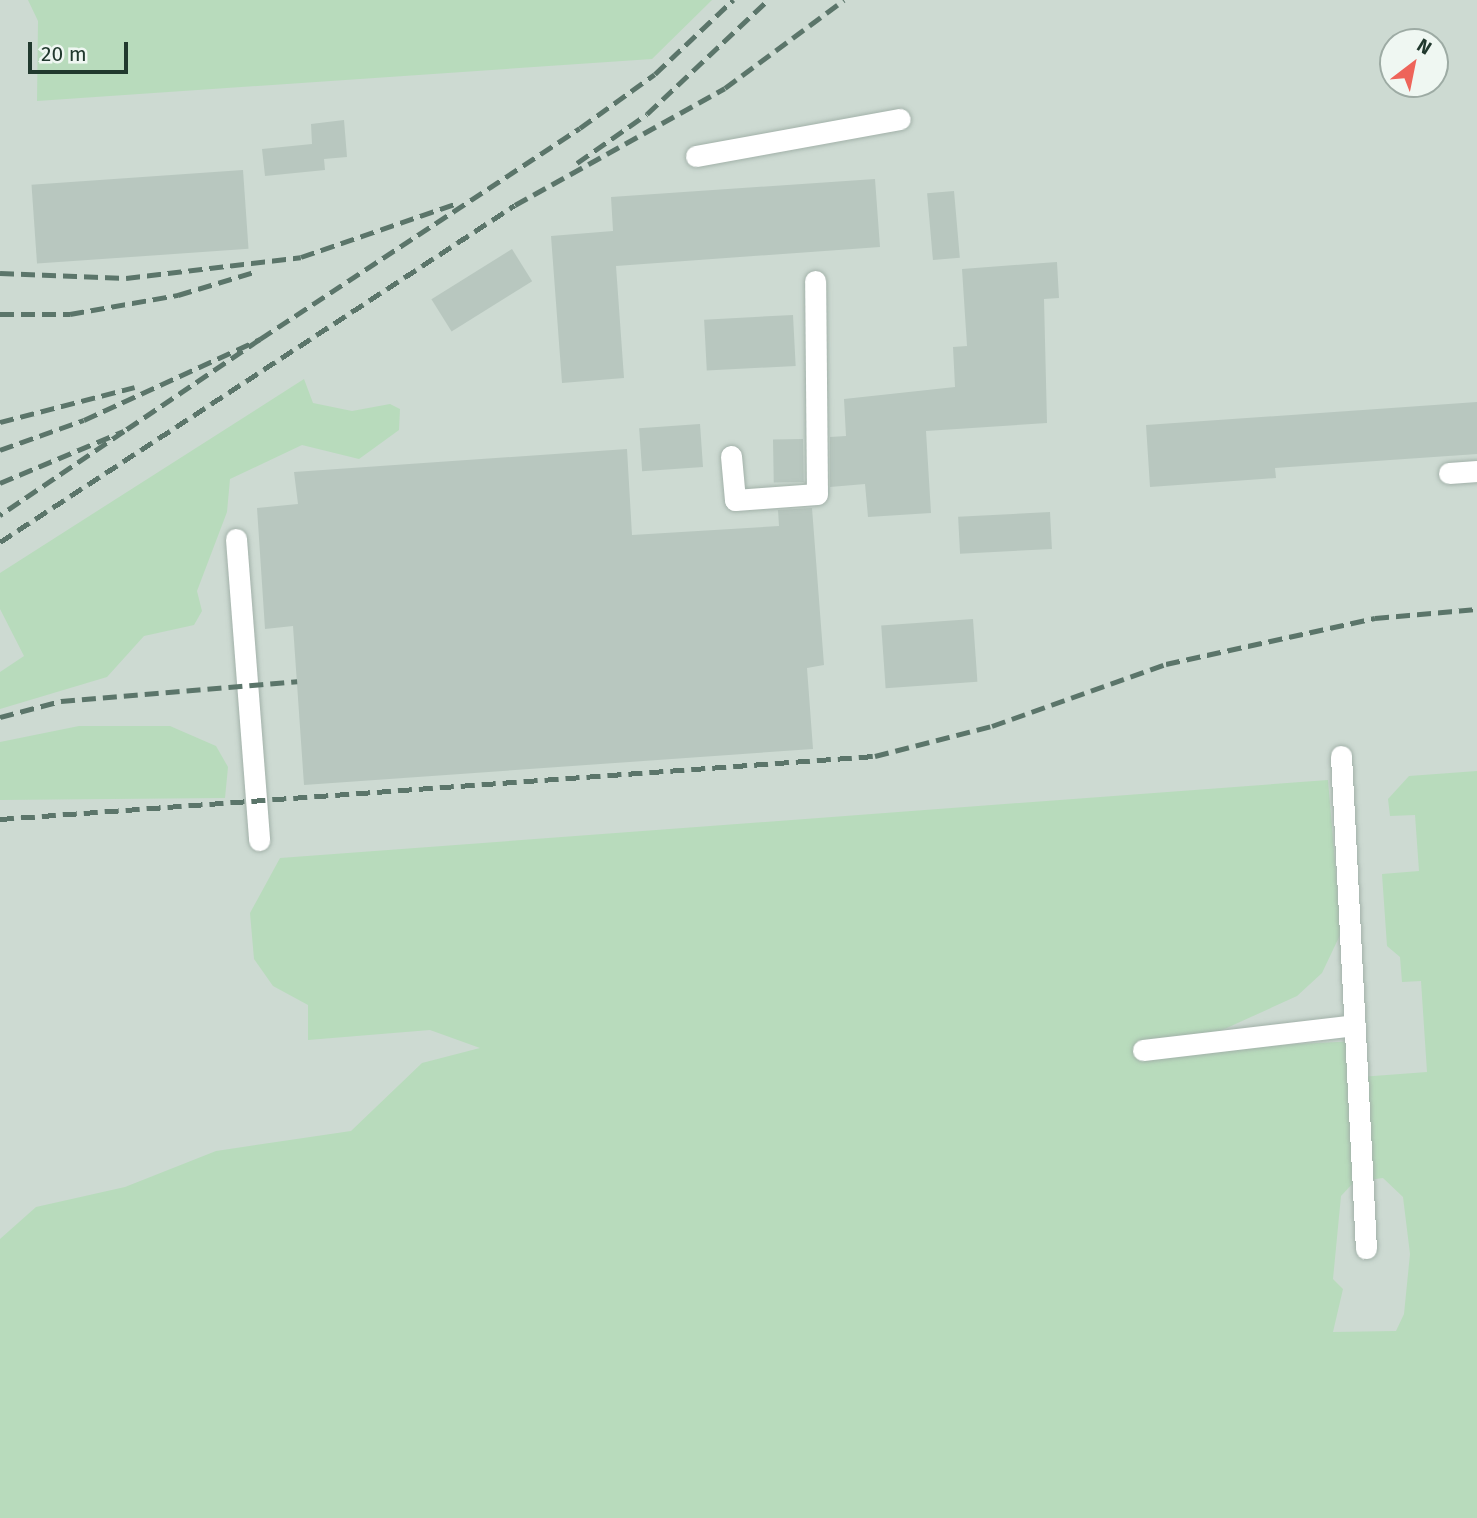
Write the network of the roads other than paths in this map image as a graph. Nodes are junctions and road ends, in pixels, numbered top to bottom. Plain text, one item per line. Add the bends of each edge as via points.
1 (900, 119) dead end
2 (695, 156) dead end
3 (816, 281) dead end
4 (732, 456) dead end
5 (1477, 471) edge
6 (1449, 473) dead end
7 (236, 539) dead end
8 (1341, 757) dead end
9 (259, 840) dead end
10 (1355, 1025) junction
11 (1143, 1050) dead end
12 (1366, 1248) dead end

1 - 2 lane
3 - 4 lane via 817,494 735,500
5 - 6 lane
7 - 9 lane
8 - 10 lane
10 - 11 lane
10 - 12 lane

